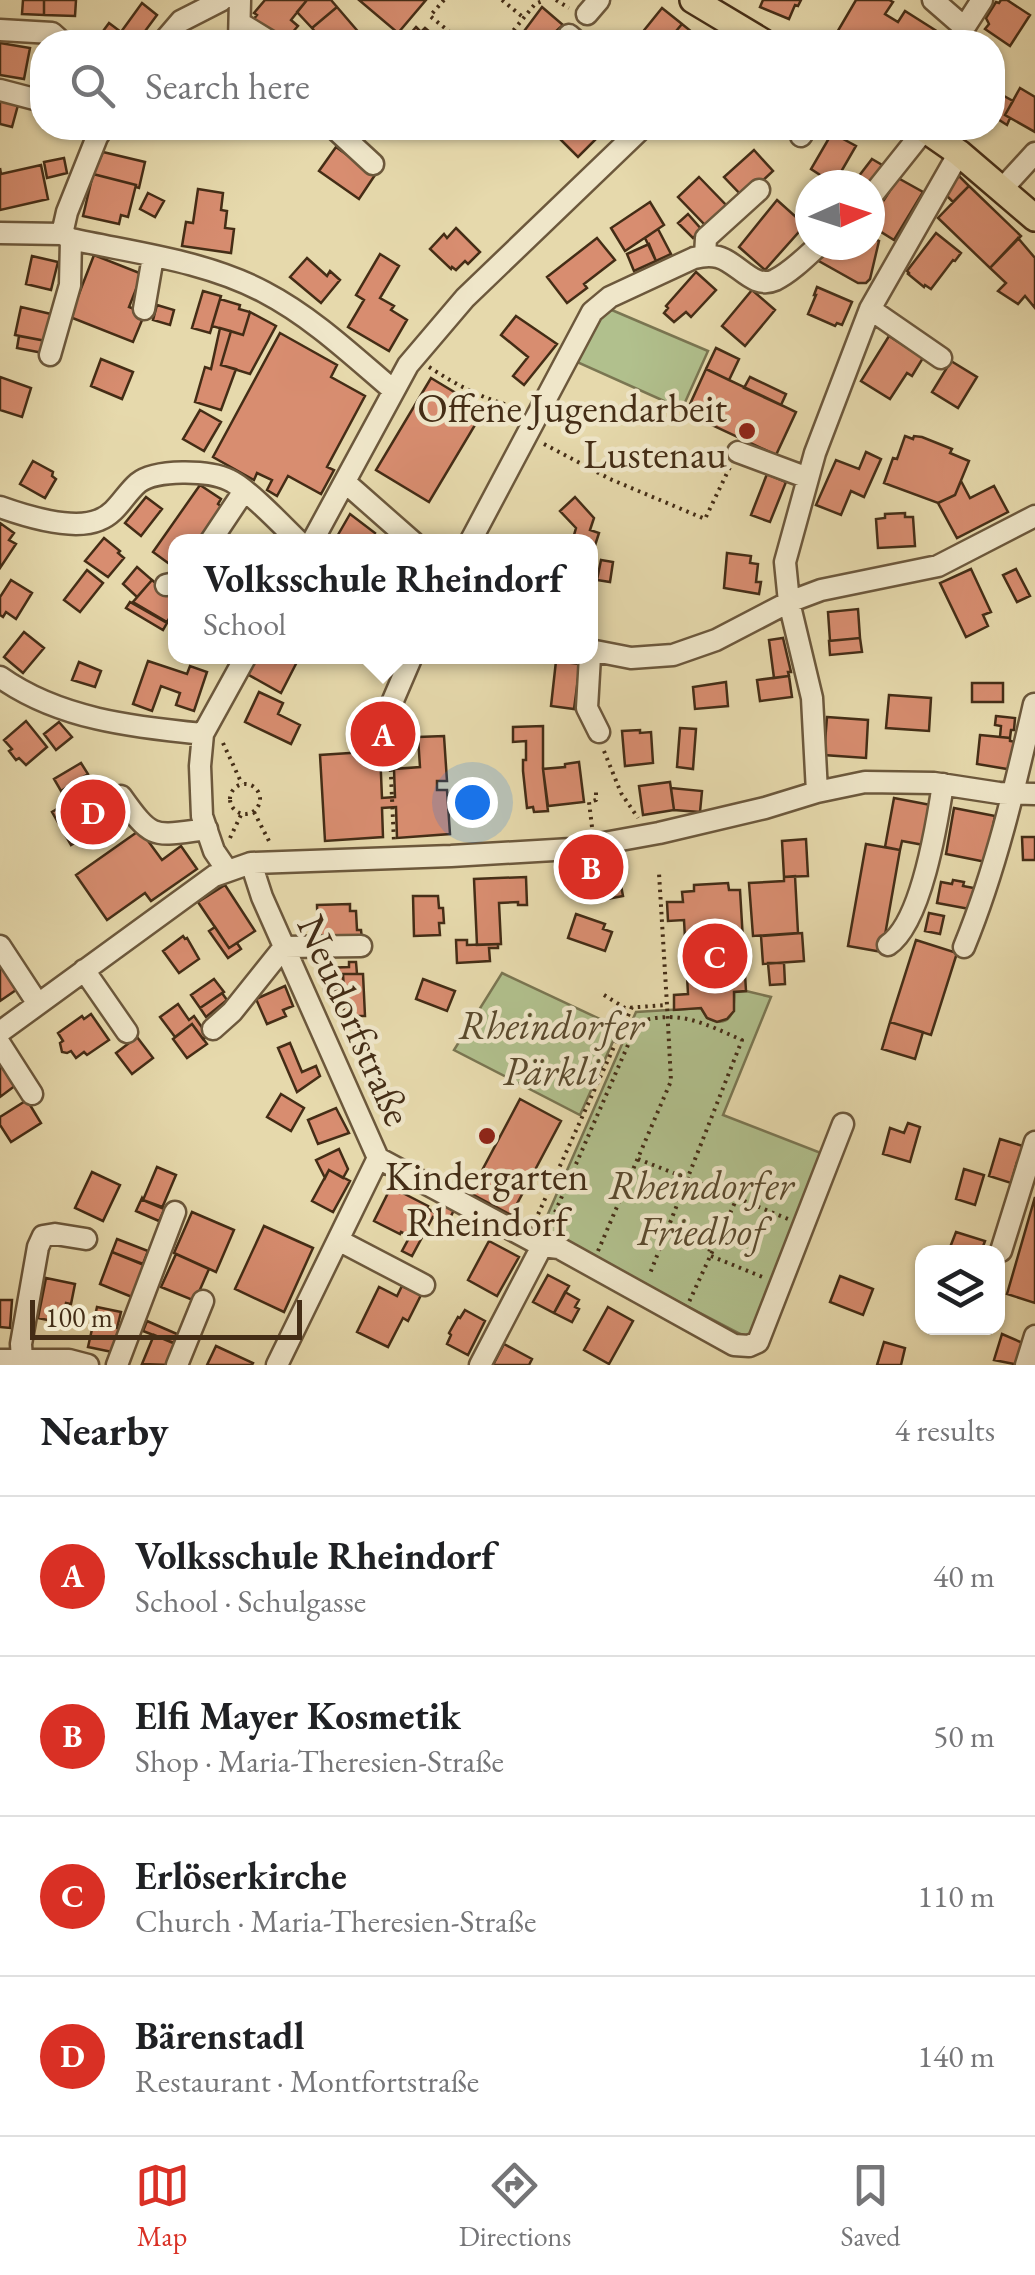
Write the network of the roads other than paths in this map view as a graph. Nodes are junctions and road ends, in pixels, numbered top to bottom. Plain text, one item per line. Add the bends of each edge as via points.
1 (240, 0) edge
2 (693, 0) edge
3 (933, 0) edge
4 (982, 0) edge
5 (213, 2) edge
6 (0, 30) edge
7 (173, 30) edge
8 (240, 30) edge
9 (727, 30) edge
10 (955, 30) edge
11 (962, 30) edge
12 (30, 32) edge
13 (0, 90) edge
14 (30, 98) edge
15 (95, 140) edge
16 (347, 140) edge
17 (630, 140) edge
18 (915, 140) edge
19 (941, 140) edge
20 (959, 153) junction
21 (1035, 153) edge
22 (373, 164) dead end
23 (885, 179) edge
24 (1002, 189) junction
25 (760, 190) dead end
26 (1035, 218) edge
27 (0, 234) edge
28 (67, 237) junction
29 (704, 256) junction
30 (153, 257) junction
31 (802, 260) edge
32 (870, 308) junction
33 (144, 309) dead end
34 (50, 355) dead end
35 (941, 358) dead end
36 (394, 390) junction
37 (738, 452) road end
38 (808, 478) junction
39 (346, 483) junction
40 (244, 491) junction
41 (0, 507) edge
42 (1035, 516) edge
43 (215, 534) edge
44 (291, 534) edge
45 (317, 534) edge
46 (405, 534) edge
47 (474, 534) edge
48 (789, 602) junction
49 (598, 653) edge
50 (242, 664) edge
51 (409, 664) edge
52 (590, 664) edge
53 (8, 683) edge
54 (0, 704) edge
55 (1034, 704) edge
56 (388, 712) road end
57 (206, 728) junction
58 (599, 732) road end
59 (943, 784) junction
60 (817, 792) junction
61 (1024, 794) edge
62 (121, 796) dead end
63 (207, 830) junction
64 (251, 863) junction
65 (227, 870) junction
66 (888, 945) dead end
67 (0, 946) edge
68 (361, 946) dead end
69 (284, 947) junction
70 (964, 947) dead end
71 (84, 970) junction
72 (38, 1004) junction
73 (212, 1029) dead end
74 (0, 1032) edge
75 (126, 1032) dead end
76 (0, 1044) edge
77 (32, 1094) dead end
78 (843, 1124) dead end
79 (1035, 1142) edge
80 (378, 1158) junction
81 (175, 1212) dead end
82 (539, 1237) junction
83 (86, 1239) dead end
84 (338, 1240) junction
85 (1003, 1245) edge
86 (424, 1285) dead end
87 (203, 1301) dead end
88 (1035, 1336) edge
89 (0, 1360) edge
90 (22, 1360) junction
91 (88, 1365) edge
92 (117, 1365) edge
93 (177, 1365) edge
94 (277, 1365) edge
95 (480, 1365) edge
96 (1026, 1365) edge

1 - 8 street
2 - 9 main road
3 - 10 street
4 - 11 street
5 - 7 street
6 - 12 street
13 - 14 street
15 - 28 street via 67,212
16 - 22 street
17 - 36 street via 465,298
18 - 23 street
19 - 20 main road
20 - 24 main road
20 - 32 street
21 - 24 street
24 - 26 main road
25 - 29 street via 706,238
27 - 28 street
28 - 30 street
28 - 34 street via 70,285
29 - 31 street via 722,258 758,282 772,282
29 - 47 street via 592,312
30 - 33 street
30 - 36 street via 262,291 308,318
32 - 35 street
32 - 38 street
36 - 39 street
37 - 38 street
38 - 48 street via 785,562
39 - 45 street
39 - 46 street
40 - 41 street via 209,473 151,475 112,514 82,524
40 - 43 street
40 - 44 street
42 - 48 street via 938,566
48 - 49 street via 673,655
48 - 60 street via 812,698
50 - 57 street
51 - 56 street
52 - 58 street via 588,708
53 - 54 street
53 - 57 street via 76,714 134,727
55 - 61 street
57 - 63 street via 200,766
59 - 60 street via 864,782
59 - 61 street
59 - 66 street via 933,848 899,938
60 - 64 street via 572,849
61 - 70 street
62 - 63 street via 143,826 162,835
63 - 65 street
64 - 65 street
64 - 69 street, Neudorfstraße
65 - 71 street
67 - 72 street
68 - 69 street
69 - 73 street
69 - 80 street, Neudorfstraße
71 - 72 street
71 - 75 street
72 - 74 street
76 - 77 street
78 - 82 street via 758,1342 749,1346 734,1345
79 - 85 street
80 - 82 street
80 - 84 street, Neudorfstraße
81 - 92 street
82 - 95 street
83 - 90 street via 43,1236
84 - 86 street
84 - 94 street, Neudorfstraße
87 - 93 street
88 - 96 street
89 - 90 street
90 - 91 street

